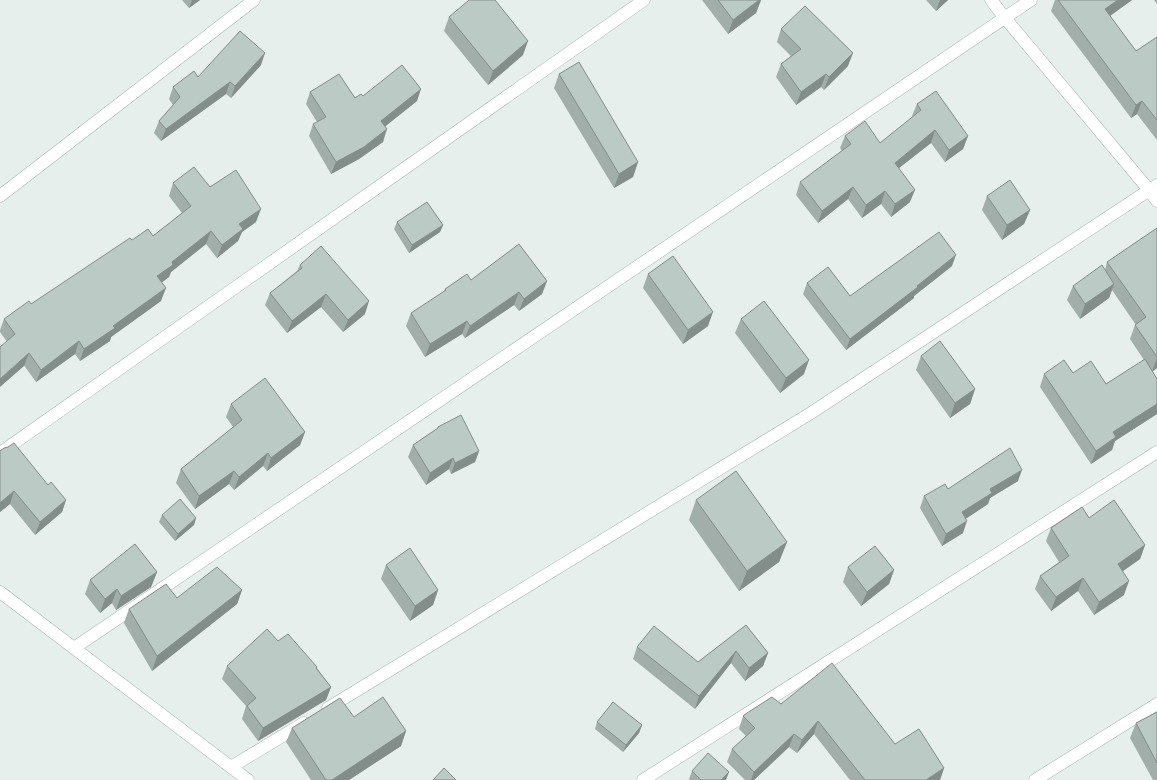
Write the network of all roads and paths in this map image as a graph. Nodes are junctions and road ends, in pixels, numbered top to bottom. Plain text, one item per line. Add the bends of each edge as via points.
1 (254, 0) edge
2 (644, 0) edge
3 (991, 0) edge
4 (1031, 0) edge
5 (1004, 18) junction
6 (1153, 188) edge
7 (0, 196) edge
8 (1157, 201) edge
9 (1157, 452) edge
10 (0, 453) edge
11 (0, 592) edge
12 (74, 648) junction
13 (1157, 704) edge
14 (231, 768) junction
15 (248, 780) edge
16 (643, 780) edge
17 (1035, 780) edge

1 - 7 street
2 - 10 street
3 - 5 street
4 - 5 street
5 - 6 street
5 - 12 street
6 - 8 street
6 - 14 street via 811,413
9 - 16 street
11 - 12 street
12 - 14 street
13 - 17 street
14 - 15 street

